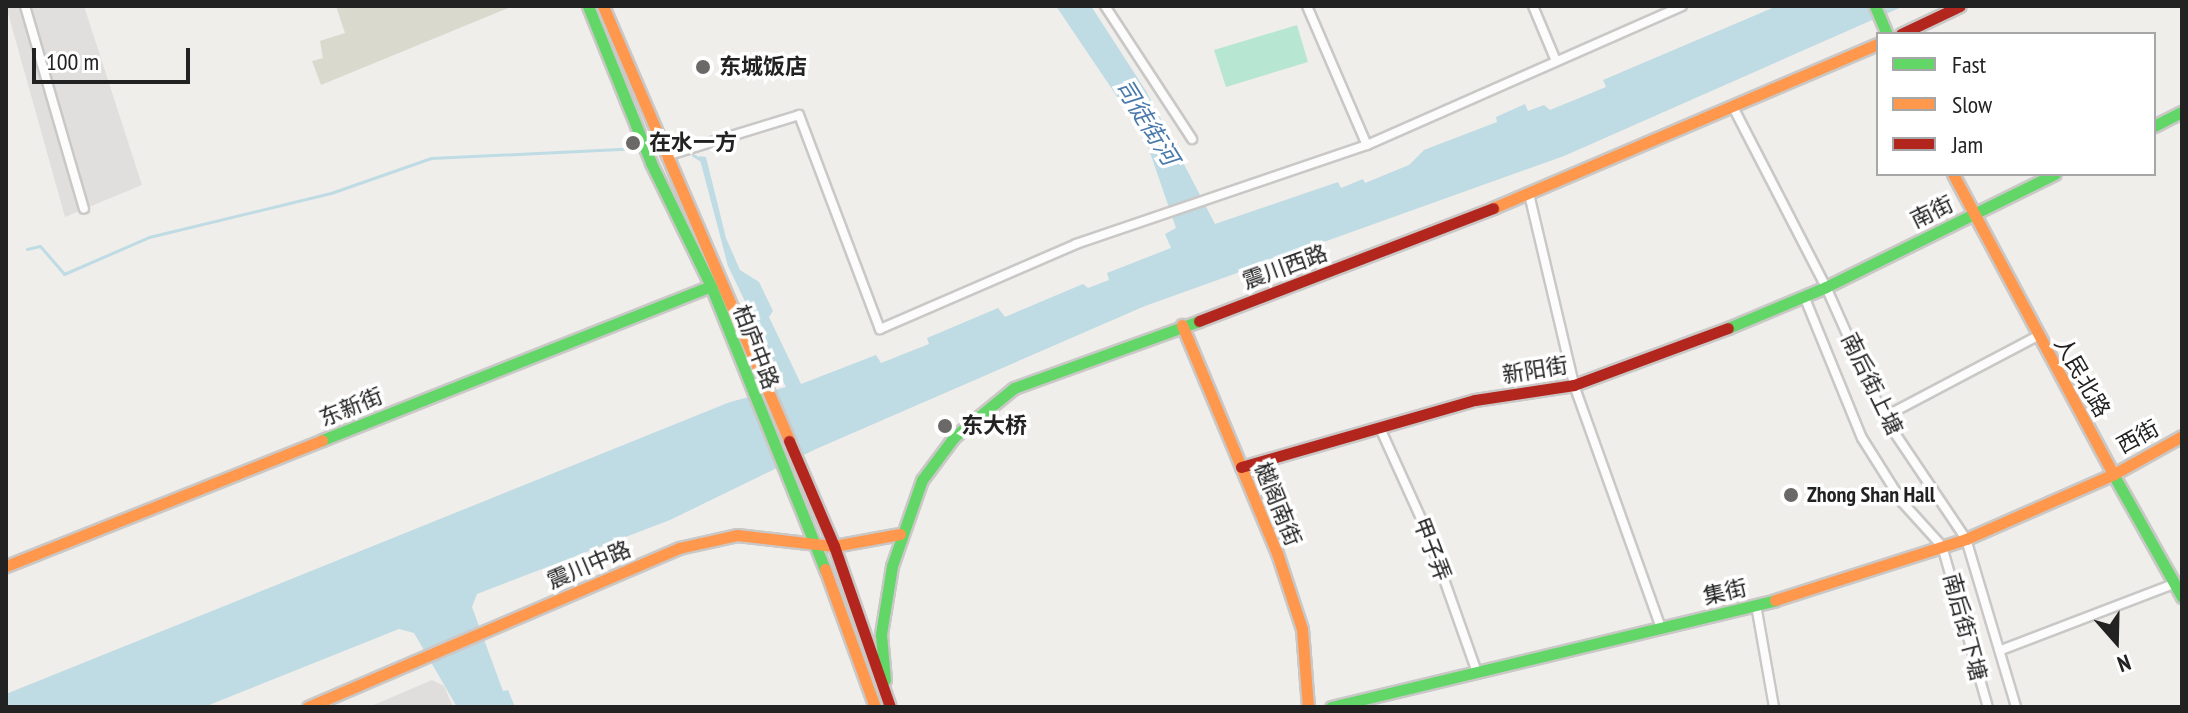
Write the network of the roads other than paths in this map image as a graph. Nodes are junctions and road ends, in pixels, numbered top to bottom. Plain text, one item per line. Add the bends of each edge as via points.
1 (25, 6) edge
2 (588, 6) edge
3 (603, 6) edge
4 (1105, 6) edge
5 (1307, 6) edge
6 (1533, 6) edge
7 (1682, 6) edge
8 (1875, 6) edge
9 (1960, 6) edge
10 (1886, 32) edge
11 (1905, 32) edge
12 (1876, 45) edge
13 (1556, 61) junction
14 (1734, 109) junction
15 (2182, 112) edge
16 (2156, 125) edge
17 (1192, 139) dead end
18 (1367, 145) junction
19 (666, 156) junction
20 (1954, 176) edge
21 (2051, 176) edge
22 (1529, 194) junction
23 (84, 209) dead end
24 (1972, 215) junction
25 (711, 286) junction
26 (1826, 287) junction
27 (1804, 296) junction
28 (1182, 325) junction
29 (2036, 337) junction
30 (1574, 385) junction
31 (1884, 417) junction
32 (1380, 428) junction
33 (2182, 436) edge
34 (1241, 467) junction
35 (2114, 474) junction
36 (900, 534) junction
37 (1966, 539) junction
38 (815, 546) junction
39 (834, 546) junction
40 (1942, 546) junction
41 (6, 566) edge
42 (2174, 584) junction
43 (2182, 597) edge
44 (1756, 605) junction
45 (1661, 628) junction
46 (2001, 650) junction
47 (1477, 672) junction
48 (885, 680) junction
49 (308, 707) edge
50 (875, 707) edge
51 (890, 707) edge
52 (1308, 707) edge
53 (1331, 707) edge
54 (1774, 707) edge
55 (1988, 707) edge
56 (2016, 707) edge

1 - 23 street
2 - 25 street, 柏庐中路 via 651,163
3 - 19 street, 柏庐中路
4 - 17 street
5 - 18 street
6 - 13 street
7 - 13 street
8 - 10 street
9 - 11 street
12 - 14 street, 震川西路
13 - 18 street
14 - 22 street, 震川西路
14 - 26 street, 南后街上塘
15 - 16 street
18 - 19 street via 1157,213 880,329 799,115
19 - 39 street, 柏庐中路
20 - 24 street, 人民北路
21 - 24 street, 南街
22 - 28 street, 震川西路
22 - 30 street
24 - 26 street, 南街
24 - 29 street, 人民北路
25 - 38 street, 柏庐中路
25 - 41 street, 东新街
26 - 27 street, 新阳街
26 - 31 street, 南后街上塘
27 - 30 street, 新阳街 via 1646,362
27 - 40 street, 南后街下塘 via 1867,447 1903,503
28 - 34 street, 樾阁南街
28 - 36 street, 震川西路 via 1014,388 954,437 922,480
29 - 31 street
29 - 35 street, 人民北路
30 - 32 street, 新阳街 via 1475,400
30 - 45 street
31 - 37 street, 南后街上塘
32 - 34 street, 新阳街
32 - 47 street, 甲子弄 via 1428,534
33 - 35 street, 西街
34 - 52 street, 樾阁南街 via 1302,629
35 - 37 street, 集街
35 - 42 street, 人民北路
36 - 39 street, 震川中路
36 - 48 street, 震川西路 via 881,634
37 - 40 street, 集街
37 - 46 street, 南后街上塘
38 - 39 street, 震川中路
38 - 49 street, 震川中路 via 737,535 679,548
38 - 50 street, 柏庐中路
39 - 48 street, 柏庐中路
40 - 44 street, 集街
40 - 55 street, 南后街下塘
42 - 43 street, 人民北路
42 - 46 street
44 - 45 street, 集街
44 - 54 street
45 - 47 street, 集街
46 - 56 street, 南后街上塘
47 - 53 street, 集街
48 - 51 street, 柏庐中路

